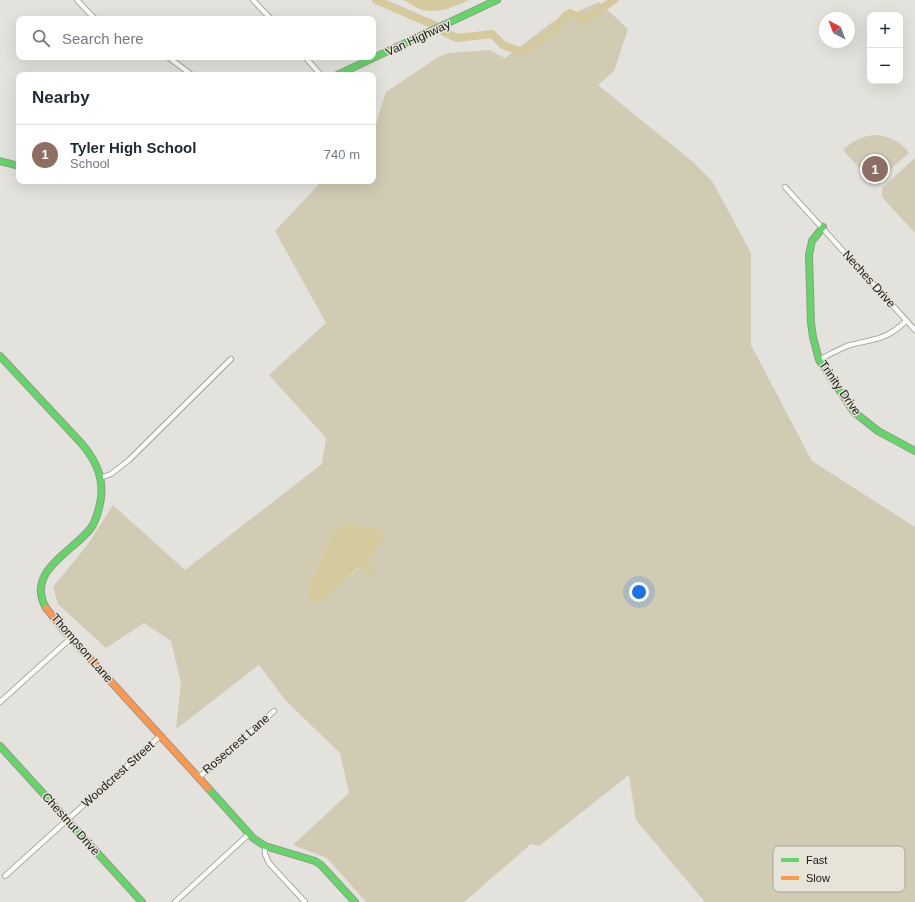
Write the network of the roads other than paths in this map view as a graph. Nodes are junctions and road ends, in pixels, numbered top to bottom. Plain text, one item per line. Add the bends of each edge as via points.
1 (77, 0) edge
2 (253, 0) edge
3 (498, 0) edge
4 (92, 16) edge
5 (268, 16) edge
6 (376, 57) edge
7 (172, 60) edge
8 (308, 60) edge
9 (369, 60) edge
10 (188, 72) edge
11 (318, 72) edge
12 (343, 72) edge
13 (0, 161) edge
14 (16, 165) edge
15 (785, 187) dead end
16 (822, 227) junction
17 (906, 321) junction
18 (915, 330) edge
19 (0, 356) edge
20 (231, 359) dead end
21 (819, 360) junction
22 (915, 451) edge
23 (100, 478) junction
24 (71, 638) junction
25 (0, 702) edge
26 (274, 711) dead end
27 (160, 736) junction
28 (0, 746) edge
29 (198, 778) junction
30 (67, 820) junction
31 (249, 834) junction
32 (265, 846) junction
33 (5, 876) dead end
34 (142, 902) edge
35 (175, 902) edge
36 (305, 902) edge
37 (355, 902) edge

1 - 4 street
2 - 5 street
3 - 6 street, Van Highway
7 - 10 street
8 - 11 street
9 - 12 street, Van Highway
13 - 14 street
15 - 16 street, Neches Drive
16 - 17 street, Neches Drive
16 - 21 street, Trinity Drive via 812,241 809,256 811,323
17 - 18 street, Neches Drive
17 - 21 street via 885,337 845,347
19 - 23 street, Thompson Lane via 82,444 94,460
20 - 23 street via 129,460 111,474
21 - 22 street, Trinity Drive via 854,412 878,431
23 - 24 street, Thompson Lane via 101,501 95,521 80,540 48,570 41,584 44,605
24 - 25 street
24 - 27 street, Thompson Lane
26 - 29 street, Rosecrest Lane
27 - 29 street, Thompson Lane
27 - 30 street, Woodcrest Street
28 - 30 street, Chestnut Drive
29 - 31 street, Thompson Lane
30 - 33 street, Woodcrest Street
30 - 34 street, Chestnut Drive
31 - 32 street, Thompson Lane
31 - 35 street
32 - 36 street via 269,863
32 - 37 street, Thompson Lane via 315,861

